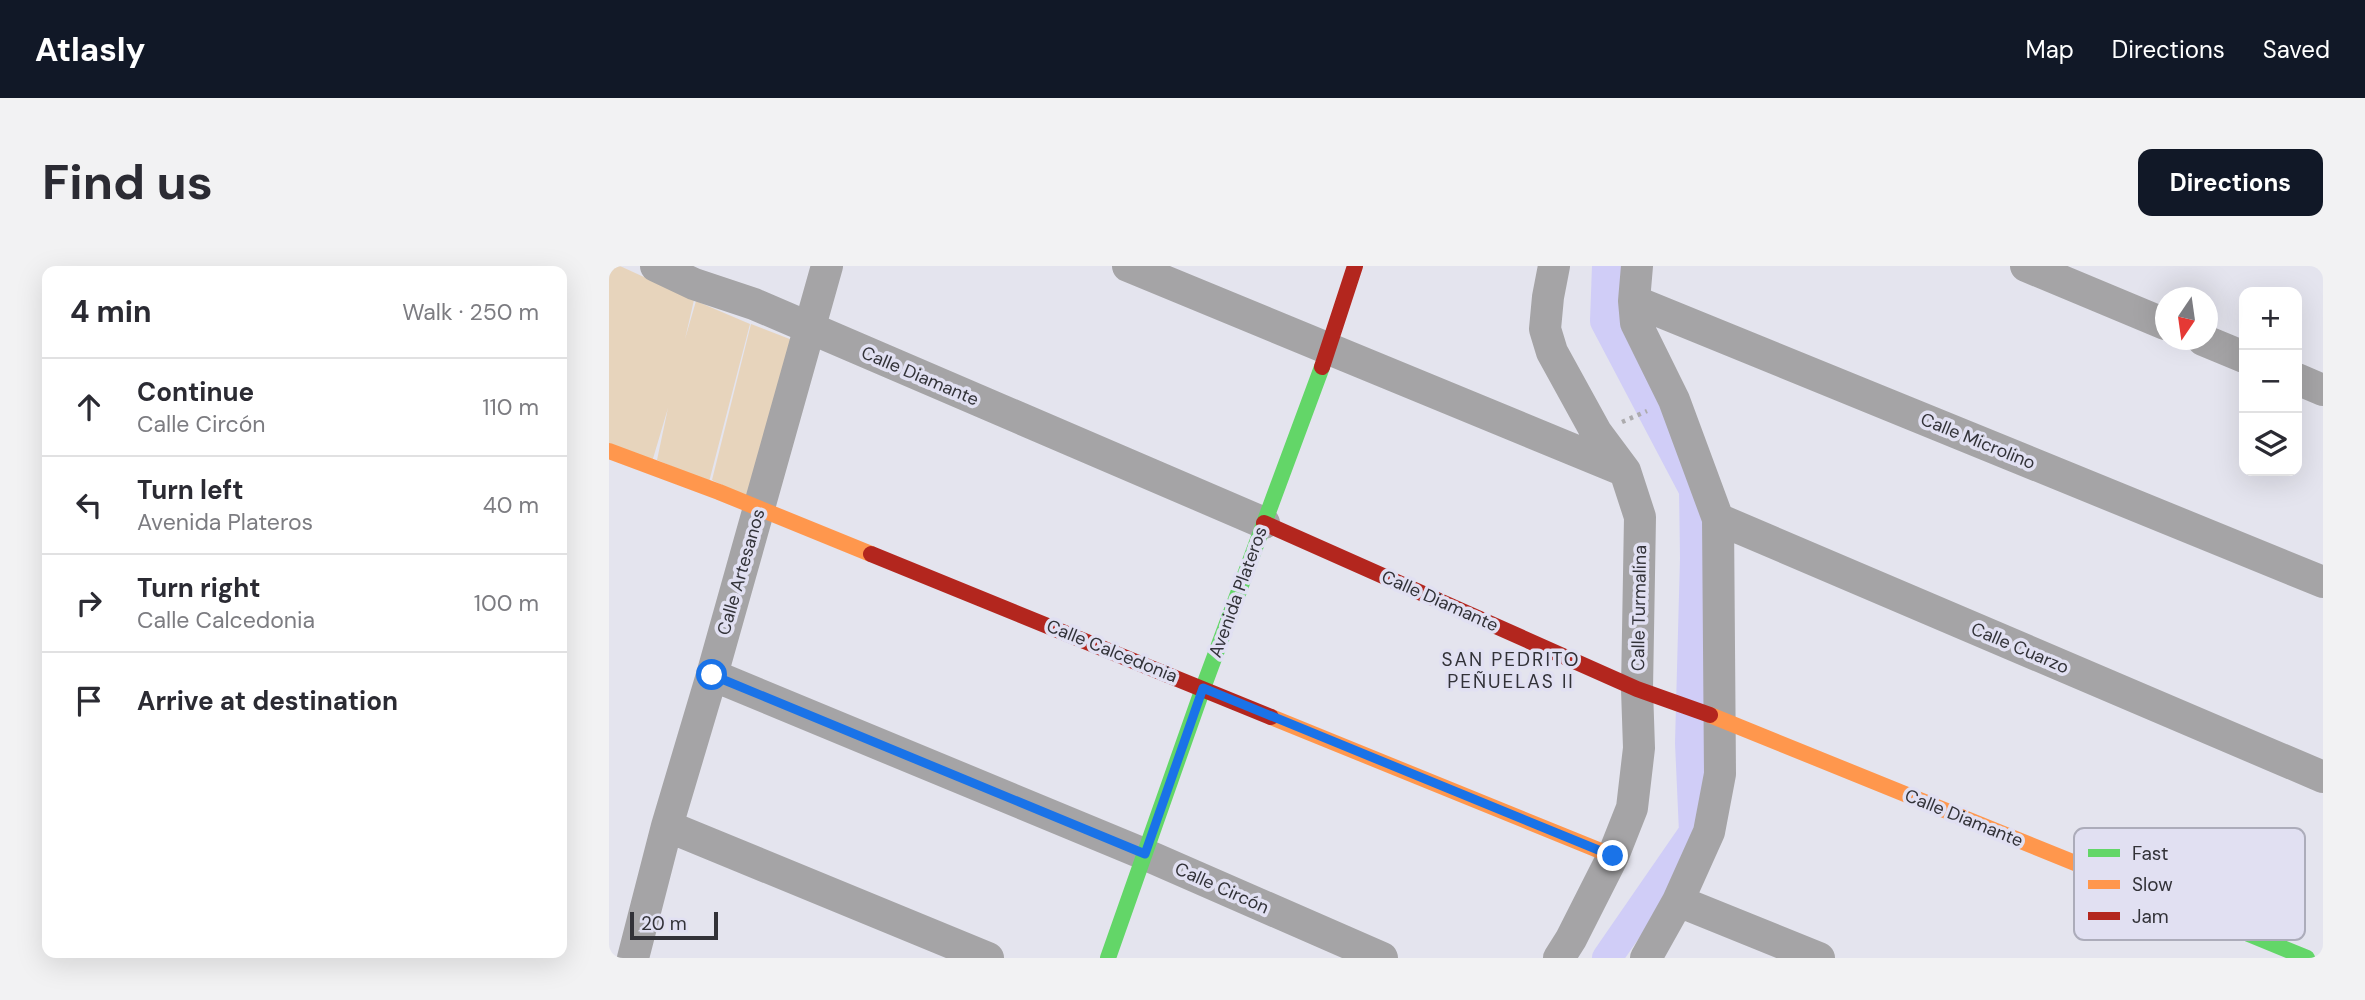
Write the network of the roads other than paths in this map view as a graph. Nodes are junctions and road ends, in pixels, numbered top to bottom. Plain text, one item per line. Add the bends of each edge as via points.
1 (656, 266) edge
2 (827, 266) edge
3 (1128, 266) edge
4 (1355, 266) edge
5 (1555, 266) edge
6 (1637, 266) edge
7 (2027, 266) edge
8 (1634, 301) junction
9 (2155, 320) edge
10 (808, 328) junction
11 (2218, 346) edge
12 (1328, 350) junction
13 (2239, 355) edge
14 (2302, 381) edge
15 (2323, 390) edge
16 (609, 451) edge
17 (1625, 471) junction
18 (759, 509) junction
19 (1718, 519) junction
20 (1264, 523) junction
21 (2323, 582) edge
22 (712, 675) junction
23 (1203, 688) junction
24 (1649, 692) junction
25 (1707, 714) junction
26 (2323, 777) edge
27 (667, 826) junction
28 (1145, 854) junction
29 (1613, 856) junction
30 (2074, 863) edge
31 (1678, 901) junction
32 (2263, 940) edge
33 (633, 958) edge
34 (988, 958) edge
35 (1108, 958) edge
36 (1382, 958) edge
37 (1559, 958) edge
38 (1646, 958) edge
39 (1819, 958) edge
40 (2307, 958) edge

1 - 10 street, Calle Diamante
2 - 10 street, Calle Artesanos
3 - 12 street
4 - 12 street, Avenida Plateros
5 - 17 street, Calle Turmalina via 1545,329 1552,352 1595,432
6 - 8 street
7 - 9 street
8 - 19 street via 1636,323 1674,400
8 - 21 street, Calle Microlino
10 - 18 street, Calle Artesanos
10 - 20 street, Calle Diamante
11 - 13 street
12 - 17 street
12 - 20 street, Avenida Plateros
14 - 15 street
16 - 18 street, Calle Calcedonia
17 - 24 street, Calle Turmalina via 1640,516
18 - 22 street, Calle Artesanos
18 - 23 street, Calle Calcedonia
19 - 25 street
19 - 26 street, Calle Cuarzo
20 - 23 street, Avenida Plateros
20 - 24 street, Calle Diamante
22 - 27 street, Calle Artesanos
22 - 28 street, Calle Circón
23 - 28 street, Avenida Plateros
23 - 29 street, Calle Calcedonia
24 - 25 street, Calle Diamante
24 - 29 street, Calle Turmalina via 1632,808
25 - 30 street, Calle Diamante
25 - 31 street via 1720,774 1709,832
27 - 33 street, Calle Artesanos
27 - 34 street
28 - 35 street, Avenida Plateros
28 - 36 street, Calle Circón
29 - 37 street, Calle Turmalina
31 - 38 street
31 - 39 street
32 - 40 street, Calle Diamante

